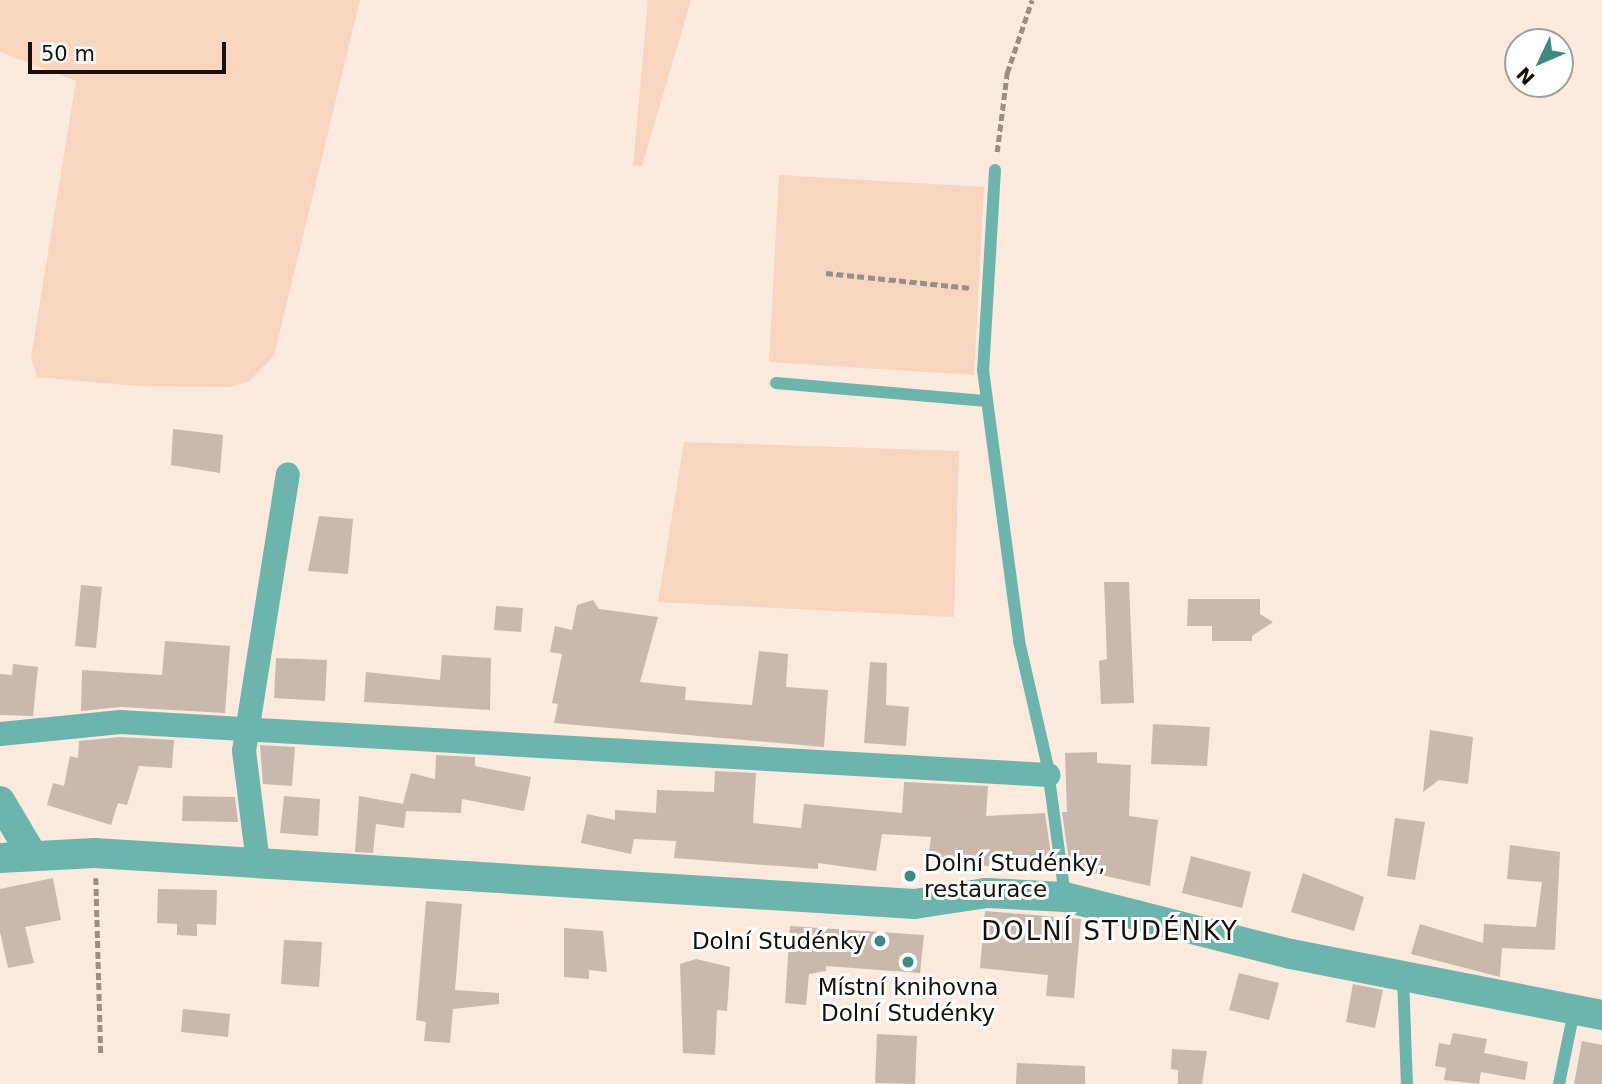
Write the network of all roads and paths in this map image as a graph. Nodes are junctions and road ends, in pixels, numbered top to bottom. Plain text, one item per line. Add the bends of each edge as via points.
1 (1032, 0) edge
2 (995, 170) joint
3 (826, 274) dead end
4 (988, 290) junction
5 (776, 383) dead end
6 (987, 401) junction
7 (288, 474) dead end
8 (247, 729) junction
9 (0, 734) edge
10 (1048, 775) junction
11 (0, 801) edge
12 (31, 853) junction
13 (95, 853) junction
14 (0, 859) edge
15 (258, 863) junction
16 (1065, 897) junction
17 (1403, 976) junction
18 (1588, 1013) edge
19 (101, 1055) dead end
20 (1407, 1084) edge
21 (1559, 1084) edge

1 - 2 path via 1007,73
2 - 4 lane
3 - 4 path
4 - 6 lane via 983,370
5 - 6 lane
6 - 10 lane via 1019,641
7 - 8 street
8 - 9 street via 120,722
8 - 10 street
8 - 15 street via 246,781
10 - 16 lane
11 - 12 street
12 - 13 street
12 - 14 street
13 - 15 street
13 - 19 path
15 - 16 street via 914,904 986,893
16 - 17 street
17 - 18 street
17 - 20 lane
18 - 21 lane

